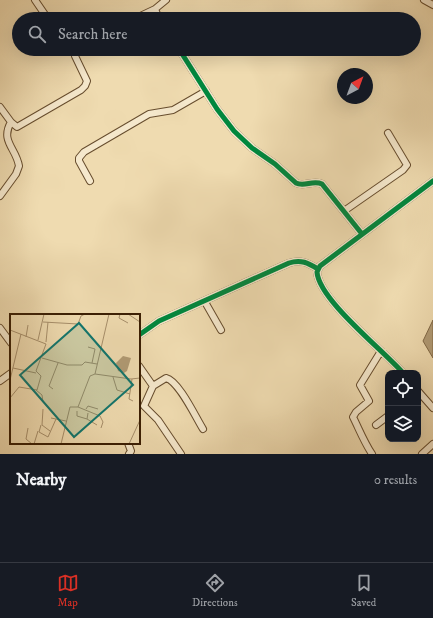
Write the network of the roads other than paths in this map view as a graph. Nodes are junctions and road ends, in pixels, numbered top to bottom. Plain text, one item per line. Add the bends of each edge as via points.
1 (35, 0) edge
2 (166, 0) edge
3 (424, 0) edge
4 (433, 5) edge
5 (155, 9) junction
6 (43, 12) edge
7 (149, 12) edge
8 (156, 12) edge
9 (75, 56) edge
10 (184, 56) edge
11 (206, 90) junction
12 (0, 106) edge
13 (11, 122) junction
14 (388, 133) dead end
15 (90, 181) dead end
16 (433, 181) edge
17 (0, 196) edge
18 (344, 212) junction
19 (362, 234) junction
20 (318, 269) junction
21 (205, 302) junction
22 (0, 328) edge
23 (220, 330) dead end
24 (140, 334) edge
25 (10, 342) edge
26 (381, 351) junction
27 (140, 367) edge
28 (399, 370) edge
29 (10, 375) edge
30 (0, 381) edge
31 (153, 386) junction
32 (421, 395) edge
33 (141, 408) edge
34 (433, 408) edge
35 (385, 418) edge
36 (376, 426) dead end
37 (203, 430) dead end
38 (128, 444) edge
39 (433, 444) edge
40 (129, 454) edge
41 (180, 454) edge
42 (372, 454) edge
43 (422, 454) edge

1 - 6 street
2 - 5 street
3 - 4 street
5 - 7 street
5 - 8 street
9 - 13 street via 87,81 85,86 21,126 17,127
10 - 11 street
11 - 15 street via 173,110 149,114 84,152 79,161
11 - 18 street via 228,125 252,148 296,183 322,184
12 - 13 street
13 - 17 street via 6,136 20,166
14 - 18 street via 406,165 403,170
16 - 19 street
18 - 19 street
19 - 20 street
20 - 21 street via 304,262 295,261
20 - 26 street via 316,272 319,280 329,297
21 - 23 street
21 - 24 street via 159,321
22 - 25 street
26 - 28 street
26 - 42 street via 360,385 368,401 353,417 363,441
27 - 31 street
29 - 30 street
31 - 33 street
31 - 37 street via 166,378 172,381
32 - 34 street
33 - 41 street via 158,420
35 - 36 street
38 - 40 street via 131,451
39 - 43 street

